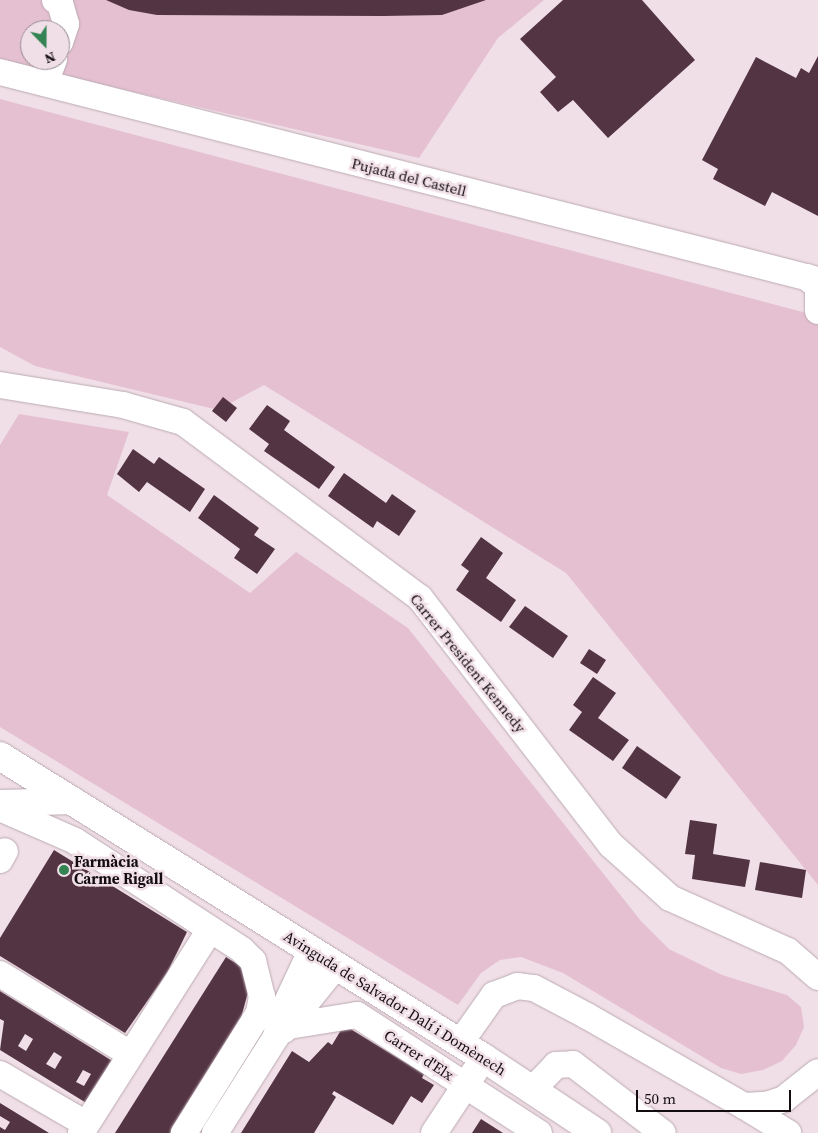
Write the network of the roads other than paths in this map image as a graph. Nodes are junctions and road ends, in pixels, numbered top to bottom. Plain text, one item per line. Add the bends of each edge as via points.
1 (55, 0) edge
2 (65, 20) edge
3 (0, 72) edge
4 (49, 72) edge
5 (813, 278) edge
6 (818, 311) edge
7 (0, 374) edge
8 (12, 386) edge
9 (0, 756) edge
10 (74, 801) junction
11 (0, 803) edge
12 (0, 808) edge
13 (192, 874) junction
14 (173, 905) junction
15 (210, 930) junction
16 (311, 951) junction
17 (335, 967) junction
18 (0, 974) edge
19 (818, 977) edge
20 (282, 1032) junction
21 (460, 1043) junction
22 (130, 1054) junction
23 (484, 1058) junction
24 (818, 1072) edge
25 (0, 1074) edge
26 (466, 1085) junction
27 (533, 1089) junction
28 (744, 1106) junction
29 (84, 1129) edge
30 (184, 1133) edge
31 (215, 1133) edge
32 (434, 1133) edge
33 (539, 1133) edge
34 (596, 1133) edge
35 (663, 1133) edge
36 (788, 1133) edge

1 - 2 street via 60,3
3 - 4 street, Pujada del Castell
4 - 5 street, Pujada del Castell
5 - 6 street via 818,287
7 - 8 street, Carrer President Kennedy
8 - 19 street, Carrer President Kennedy via 123,405 183,422 420,598 611,845 670,898 788,951
9 - 10 main road, Avinguda de Salvador Dalí i Domènech
10 - 11 street
10 - 13 main road, Avinguda de Salvador Dalí i Domènech
12 - 14 street via 56,830
13 - 14 street
13 - 16 main road, Avinguda de Salvador Dalí i Domènech
14 - 15 street
15 - 22 street
15 - 30 street via 253,961 262,996 259,1013
16 - 17 main road, Avinguda de Salvador Dalí i Domènech
16 - 20 street via 280,1017
17 - 20 street
17 - 21 main road, Avinguda de Salvador Dalí i Domènech
18 - 22 street
20 - 26 street, Carrer d'Elx via 357,1015
20 - 31 street
21 - 23 main road, Avinguda de Salvador Dalí i Domènech
21 - 28 street via 494,995 508,987 534,988
22 - 29 street
23 - 26 street
23 - 27 main road, Avinguda de Salvador Dalí i Domènech
24 - 28 street via 784,1099 766,1105
25 - 29 street
26 - 32 street
26 - 33 street, Carrer d'Elx
27 - 34 main road, Avinguda de Salvador Dalí i Domènech
27 - 35 street via 556,1065 572,1064
28 - 36 street

